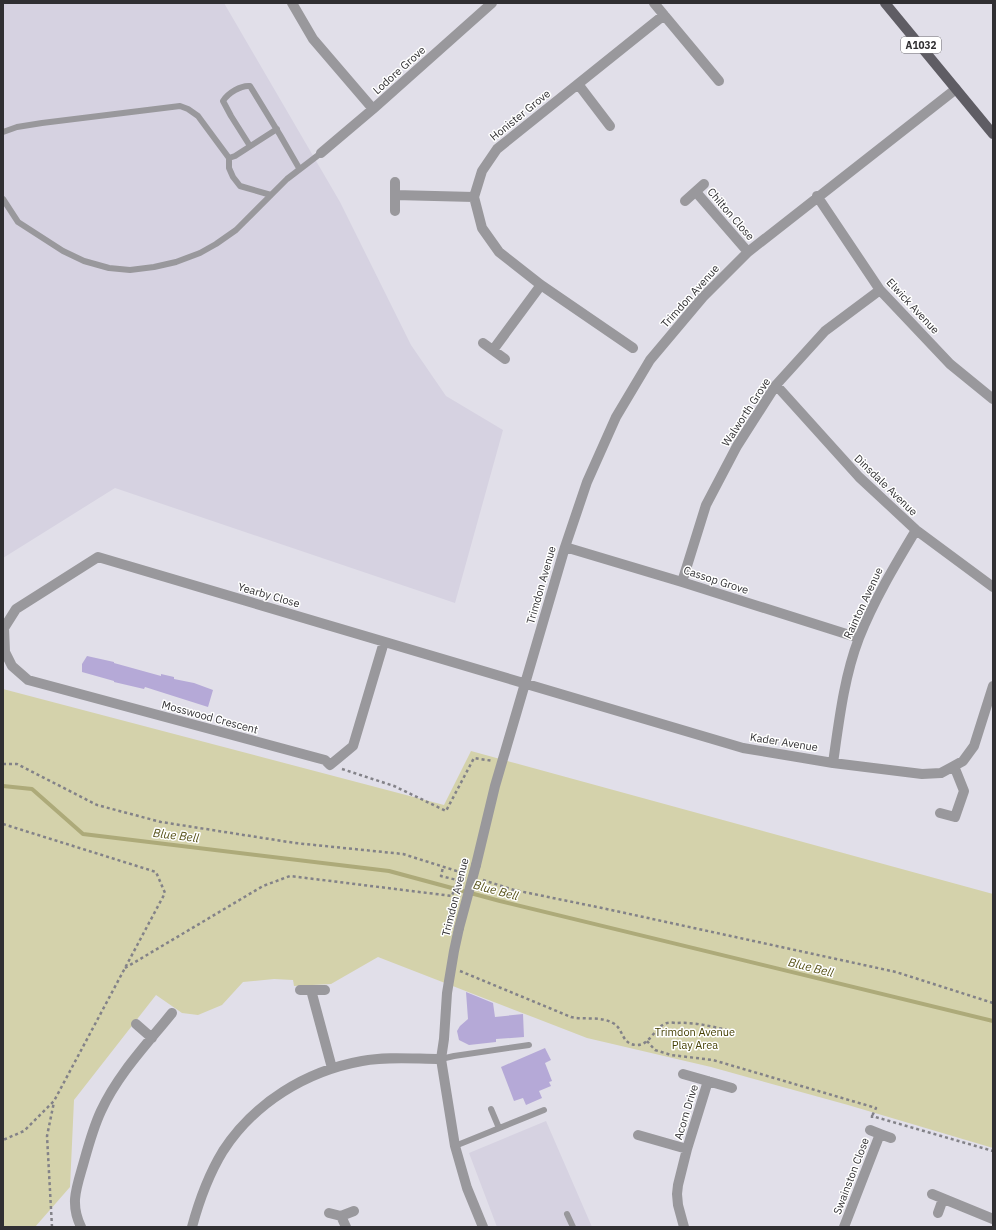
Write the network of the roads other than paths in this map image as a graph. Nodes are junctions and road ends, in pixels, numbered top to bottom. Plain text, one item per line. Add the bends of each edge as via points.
1 (292, 3) edge
2 (492, 3) edge
3 (654, 3) edge
4 (885, 3) edge
5 (664, 15) junction
6 (719, 81) dead end
7 (578, 84) junction
8 (956, 89) junction
9 (373, 109) junction
10 (610, 126) dead end
11 (277, 129) junction
12 (3, 132) edge
13 (993, 134) edge
14 (250, 146) junction
15 (320, 153) joint
16 (229, 158) junction
17 (299, 168) junction
18 (396, 182) dead end
19 (704, 184) dead end
20 (696, 192) junction
21 (271, 195) junction
22 (395, 195) junction
23 (817, 196) junction
24 (474, 197) junction
25 (3, 199) edge
26 (685, 202) dead end
27 (395, 211) dead end
28 (748, 252) junction
29 (541, 285) junction
30 (880, 290) junction
31 (483, 343) dead end
32 (632, 348) dead end
33 (494, 350) junction
34 (505, 359) dead end
35 (776, 385) junction
36 (993, 398) edge
37 (916, 530) junction
38 (565, 547) junction
39 (682, 582) junction
40 (993, 588) edge
41 (16, 609) joint
42 (859, 638) junction
43 (384, 642) junction
44 (526, 684) junction
45 (993, 686) edge
46 (833, 763) junction
47 (954, 766) junction
48 (940, 813) dead end
49 (300, 990) dead end
50 (311, 990) junction
51 (325, 990) dead end
52 (172, 1013) dead end
53 (136, 1024) dead end
54 (152, 1038) junction
55 (529, 1045) dead end
56 (441, 1059) junction
57 (332, 1068) junction
58 (683, 1074) dead end
59 (708, 1081) junction
60 (732, 1088) dead end
61 (491, 1109) dead end
62 (544, 1110) dead end
63 (499, 1128) junction
64 (870, 1130) road end
65 (880, 1134) junction
66 (638, 1135) dead end
67 (891, 1138) dead end
68 (455, 1146) junction
69 (686, 1149) junction
70 (932, 1194) dead end
71 (943, 1198) junction
72 (354, 1210) dead end
73 (329, 1213) dead end
74 (938, 1213) dead end
75 (567, 1214) dead end
76 (341, 1216) junction
77 (993, 1218) edge
78 (81, 1227) edge
79 (192, 1227) edge
80 (346, 1227) edge
81 (483, 1227) edge
82 (573, 1227) edge
83 (684, 1227) edge
84 (844, 1227) edge

1 - 9 street via 313,40
2 - 9 street, Lodore Grove
3 - 5 street
4 - 8 main road, A1032
5 - 6 street
5 - 7 street, Honister Grove
7 - 10 street
7 - 24 street, Honister Grove via 497,149 482,171
8 - 13 main road, A1032
8 - 23 street, Trimdon Avenue
9 - 15 street, Lodore Grove
11 - 14 lane
11 - 14 lane via 250,86 246,85 226,96 224,104
11 - 17 lane
12 - 16 lane via 42,123 180,106 198,116
14 - 16 lane
15 - 17 lane
16 - 21 lane via 229,168 240,186
17 - 21 lane
18 - 22 street
19 - 20 street, Chilton Close
20 - 26 street, Chilton Close
20 - 28 street, Chilton Close
21 - 25 lane via 236,230 205,250 176,262 130,270 109,268 62,251 18,222
22 - 24 street
22 - 27 street
23 - 28 street, Trimdon Avenue
23 - 30 street, Elwick Avenue
24 - 29 street via 482,228 499,252
28 - 38 street, Trimdon Avenue via 702,297 650,360 616,417 587,482
29 - 32 street
29 - 33 street
30 - 35 street, Walworth Grove via 824,331
30 - 36 street, Elwick Avenue via 950,364
31 - 33 street
33 - 34 street
35 - 37 street, Dinsdale Avenue via 859,478
35 - 39 street, Walworth Grove via 737,446 706,505
37 - 40 street, Dinsdale Avenue
37 - 42 street, Rainton Avenue via 886,580
38 - 39 street, Cassop Grove
38 - 44 street, Trimdon Avenue
39 - 42 street, Cassop Grove
41 - 43 street, Yearby Close via 98,558
41 - 43 street, Mosswood Crescent via 4,628 5,652 12,666 28,680 325,760 330,765 353,746
42 - 46 street, Rainton Avenue via 843,695
43 - 44 street, Yearby Close
44 - 46 street, Kader Avenue via 743,748
44 - 56 street, Trimdon Avenue, bridge via 502,763 459,928 450,968
45 - 47 street, Kader Avenue via 974,746 963,761
46 - 47 street, Kader Avenue via 922,774 941,773
47 - 48 street via 964,791 955,817
49 - 50 street
50 - 51 street
50 - 57 street
52 - 54 street
53 - 54 street
54 - 78 street via 113,1089 91,1136 74,1197
55 - 56 lane
56 - 57 street via 364,1060
56 - 68 street, Trimdon Avenue
57 - 79 street via 280,1093 259,1109 238,1131 209,1179
58 - 59 street, Acorn Drive
59 - 60 street, Acorn Drive
59 - 69 street, Acorn Drive
61 - 63 lane
62 - 63 lane
63 - 68 lane
64 - 65 street, Swainston Close
65 - 67 street, Swainston Close
65 - 84 street, Swainston Close
66 - 69 street, Acorn Drive
68 - 81 street, Trimdon Avenue via 467,1188
69 - 83 street, Acorn Drive via 677,1194
70 - 71 street
71 - 74 street
71 - 77 street
72 - 76 street
73 - 76 street
75 - 82 lane
76 - 80 street

